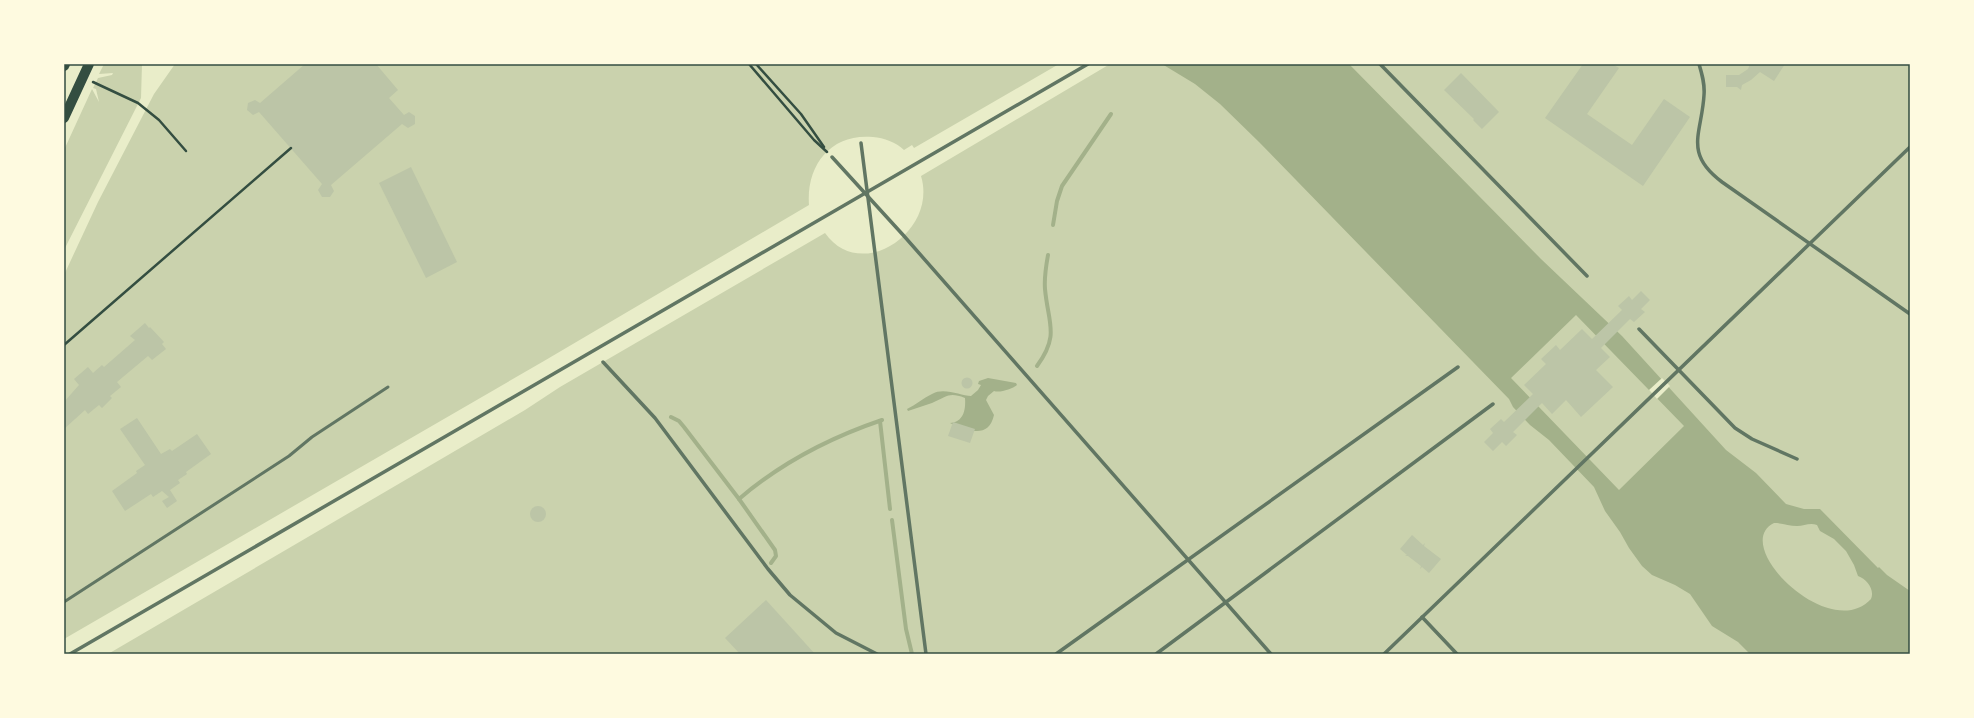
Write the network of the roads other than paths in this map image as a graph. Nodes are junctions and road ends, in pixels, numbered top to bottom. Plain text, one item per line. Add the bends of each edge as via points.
1 (89, 64) edge
2 (1088, 64) edge
3 (1380, 64) edge
4 (1699, 64) edge
5 (64, 118) edge
6 (861, 143) dead end
7 (1910, 147) edge
8 (832, 157) dead end
9 (866, 194) junction
10 (1810, 243) junction
11 (1587, 276) dead end
12 (1910, 314) edge
13 (1639, 329) dead end
14 (603, 362) dead end
15 (1458, 367) dead end
16 (1679, 370) junction
17 (388, 387) dead end
18 (1493, 404) dead end
19 (1797, 459) dead end
20 (1189, 560) junction
21 (64, 602) edge
22 (1226, 602) junction
23 (1422, 617) junction
24 (70, 654) edge
25 (877, 654) edge
26 (926, 654) edge
27 (1056, 654) edge
28 (1156, 654) edge
29 (1271, 654) edge
30 (1384, 654) edge
31 (1457, 654) edge

1 - 5 main road
2 - 9 street
3 - 11 street
4 - 10 street via 1705,93 1697,137 1703,162 1717,178
6 - 9 street
7 - 10 street
8 - 9 street
9 - 20 street
9 - 24 street
9 - 26 street
10 - 12 street
10 - 16 street
13 - 16 street
14 - 25 street via 655,418 790,595 836,633
15 - 20 street
16 - 19 street via 1735,428 1752,439
16 - 23 street
17 - 21 lane via 312,436 283,460
18 - 22 street
20 - 22 street
20 - 27 street
22 - 28 street
22 - 29 street
23 - 30 street
23 - 31 street

